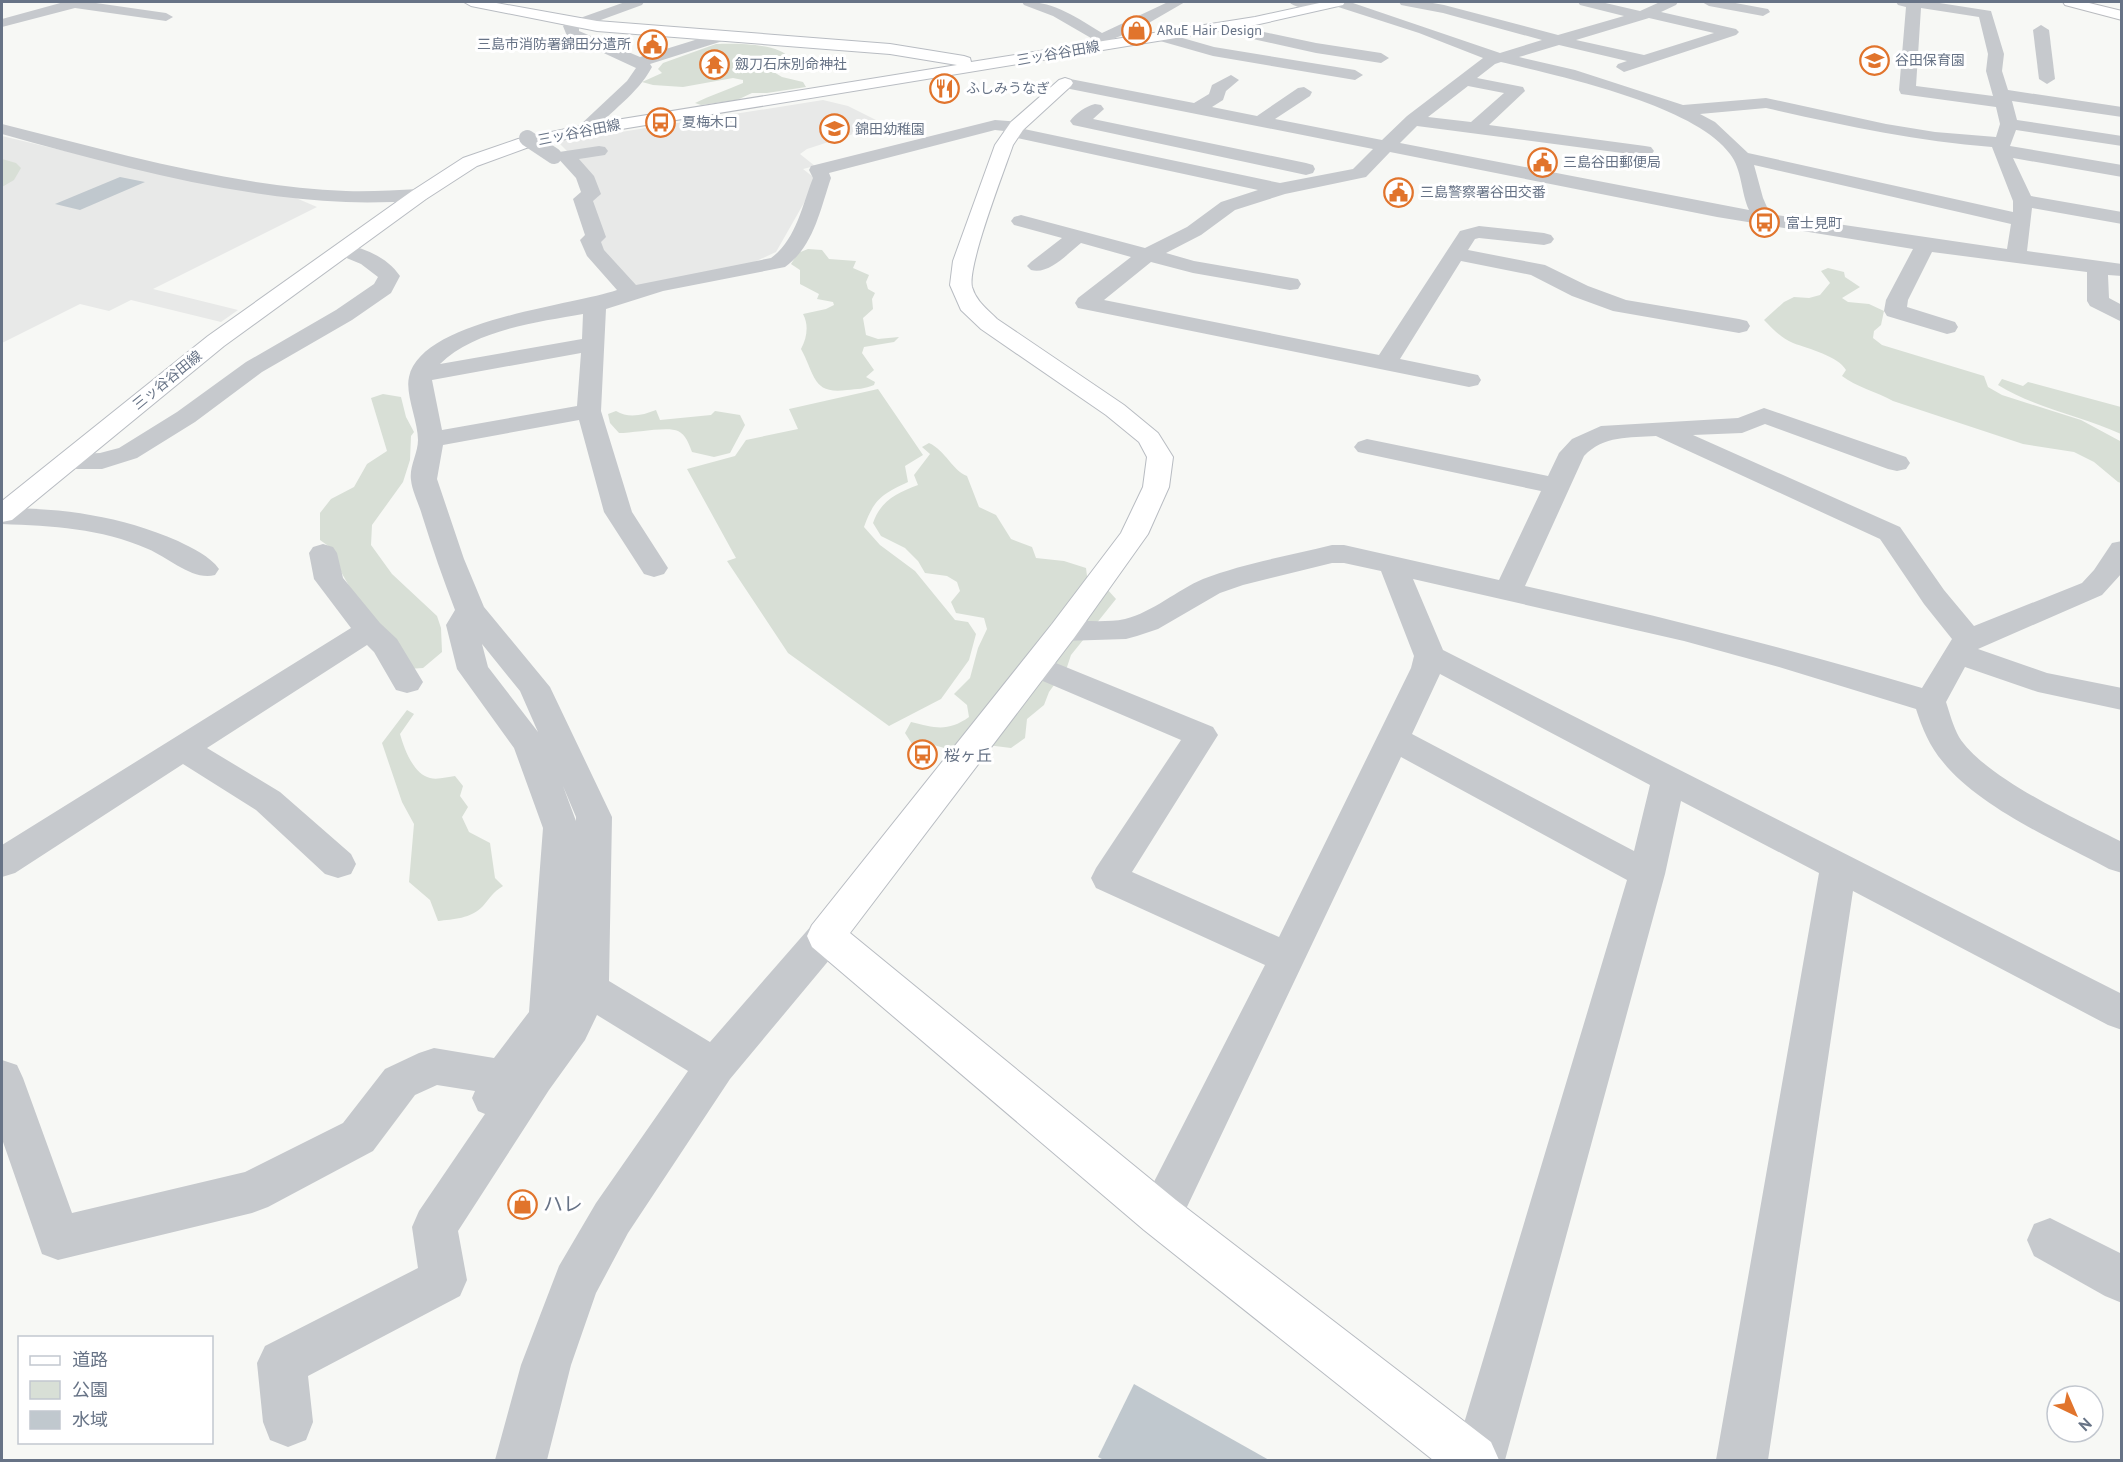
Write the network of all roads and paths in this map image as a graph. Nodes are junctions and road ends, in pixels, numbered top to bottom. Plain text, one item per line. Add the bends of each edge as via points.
1 (76, 2) edge
2 (471, 2) edge
3 (637, 2) edge
4 (1029, 2) edge
5 (1178, 2) edge
6 (1296, 2) edge
7 (1406, 2) edge
8 (1585, 2) edge
9 (1671, 2) edge
10 (1709, 2) edge
11 (1908, 2) edge
12 (2078, 2) edge
13 (1333, 3) edge
14 (1427, 7) junction
15 (1763, 12) dead end
16 (1645, 14) junction
17 (2121, 16) edge
18 (166, 17) dead end
19 (1392, 20) junction
20 (2, 23) edge
21 (576, 23) junction
22 (1217, 27) junction
23 (2041, 30) dead end
24 (724, 36) junction
25 (1158, 36) junction
26 (1560, 40) junction
27 (1105, 41) junction
28 (1381, 58) dead end
29 (1501, 58) junction
30 (1645, 60) junction
31 (639, 62) junction
32 (987, 65) junction
33 (1994, 71) junction
34 (1355, 75) dead end
35 (1046, 79) junction
36 (1588, 79) junction
37 (1231, 80) dead end
38 (1464, 80) junction
39 (1304, 92) dead end
40 (2003, 98) junction
41 (1252, 99) dead end
42 (1095, 108) dead end
43 (1197, 109) junction
44 (1682, 110) junction
45 (2121, 112) edge
46 (1225, 114) junction
47 (1413, 120) junction
48 (1261, 121) junction
49 (2009, 124) junction
50 (1475, 128) junction
51 (2, 129) edge
52 (1015, 129) junction
53 (585, 130) junction
54 (526, 138) dead end
55 (2121, 141) edge
56 (1186, 144) junction
57 (1385, 146) junction
58 (2001, 147) junction
59 (599, 151) dead end
60 (1646, 151) dead end
61 (554, 156) dead end
62 (1743, 157) junction
63 (1306, 169) dead end
64 (2121, 171) edge
65 (2010, 175) junction
66 (2032, 179) dead end
67 (1281, 189) junction
68 (419, 195) junction
69 (2023, 211) junction
70 (2121, 218) edge
71 (1763, 219) junction
72 (1021, 221) dead end
73 (1076, 237) junction
74 (1544, 239) dead end
75 (1926, 244) junction
76 (344, 250) junction
77 (1455, 254) junction
78 (1147, 255) junction
79 (2016, 255) junction
80 (1038, 266) dead end
81 (2097, 266) junction
82 (2121, 270) edge
83 (1290, 284) dead end
84 (631, 293) junction
85 (595, 305) junction
86 (2121, 315) edge
87 (1739, 326) dead end
88 (1947, 327) dead end
89 (593, 344) junction
90 (1386, 362) junction
91 (422, 375) junction
92 (1469, 380) dead end
93 (589, 411) junction
94 (1656, 427) junction
95 (431, 440) junction
96 (1366, 447) dead end
97 (68, 461) junction
98 (1898, 463) dead end
99 (1556, 486) junction
100 (2, 515) edge
101 (323, 553) dead end
102 (1394, 567) junction
103 (205, 568) dead end
104 (654, 568) dead end
105 (2116, 568) edge
106 (1508, 592) junction
107 (470, 610) junction
108 (369, 630) junction
109 (1063, 631) junction
110 (1964, 646) junction
111 (1430, 656) junction
112 (1035, 666) junction
113 (407, 682) dead end
114 (2121, 699) edge
115 (1930, 702) junction
116 (1392, 738) junction
117 (183, 749) junction
118 (1669, 778) junction
119 (2121, 859) edge
120 (2, 863) edge
121 (338, 864) dead end
122 (1838, 866) junction
123 (1647, 874) junction
124 (826, 936) junction
125 (1288, 958) junction
126 (589, 989) junction
127 (2121, 1013) edge
128 (715, 1066) junction
129 (2, 1078) edge
130 (503, 1078) junction
131 (463, 1184) junction
132 (1160, 1215) junction
133 (2050, 1240) dead end
134 (2121, 1280) edge
135 (288, 1422) dead end
136 (521, 1461) edge
137 (1473, 1461) edge
138 (1479, 1461) edge
139 (1742, 1461) edge

1 - 18 street
1 - 20 street
2 - 21 main road
3 - 21 street
4 - 27 street via 1058,13
5 - 27 street
6 - 13 street
7 - 14 street
8 - 16 street
9 - 16 street
10 - 15 street
11 - 33 street via 1986,14 1996,54
11 - 40 street via 1907,90
12 - 17 main road
13 - 19 street
13 - 22 main road, 三ッ谷谷田線
14 - 19 street
14 - 26 street
16 - 26 street
16 - 30 street via 1731,32
19 - 29 street
21 - 24 main road
21 - 31 street via 571,26 572,33
22 - 25 main road, 三ッ谷谷田線
22 - 28 street
23 - 33 street via 2053,80
24 - 31 street
24 - 32 main road via 890,49
25 - 27 main road, 三ッ谷谷田線
25 - 34 street via 1213,51
26 - 29 street
26 - 30 street
27 - 32 main road, 三ッ谷谷田線
29 - 36 street
29 - 38 street
30 - 36 street
31 - 53 street via 644,69 630,87
32 - 35 main road
32 - 53 main road, 三ッ谷谷田線
33 - 40 street
35 - 43 street
35 - 52 main road
36 - 44 street
37 - 43 street via 1218,89 1217,96
38 - 47 street
38 - 50 street via 1517,91
39 - 48 street
40 - 45 street
40 - 49 street
41 - 46 street
42 - 56 street via 1079,121
43 - 46 street
44 - 58 street via 1766,104
44 - 62 street via 1709,126
46 - 48 street
46 - 56 street
47 - 50 street
47 - 57 street
48 - 57 street
49 - 55 street
49 - 58 street
50 - 60 street
51 - 68 street via 223,181 336,196
52 - 67 street
52 - 84 street via 995,125 818,170 822,178 797,244 786,258 763,267
52 - 109 main road via 1004,145 964,261 961,285 969,305 1007,338 1115,410 1149,438 1160,457 1156,487 1134,534
53 - 68 main road, 三ッ谷谷田線 via 524,143 470,162
54 - 61 street, bridge
56 - 63 street
57 - 67 street via 1359,173
57 - 71 street
58 - 64 street
58 - 65 street
59 - 84 street via 565,156 585,176 591,194 583,199 596,237 590,240 594,252
62 - 69 street
62 - 71 street via 1753,198
65 - 66 street
65 - 69 street
67 - 78 street via 1228,206 1194,231
68 - 76 main road, 三ッ谷谷田線
69 - 70 street
69 - 79 street
71 - 75 street
72 - 73 street via 1073,233
73 - 78 street
73 - 80 street
74 - 77 street via 1471,233 1464,237
75 - 79 street
75 - 88 street via 1895,311
76 - 97 main road, 三ッ谷谷田線 via 216,341
76 - 97 street via 383,268 389,276 382,288 344,315 254,367 128,453 102,461
77 - 87 street via 1538,270 1621,306
77 - 90 street
78 - 83 street
78 - 90 street via 1086,303
79 - 81 street
81 - 82 street
81 - 86 street via 2098,301
84 - 85 street
85 - 89 street
85 - 91 street via 510,321 481,331 435,356
89 - 91 street
89 - 93 street
90 - 92 street
91 - 95 street
93 - 95 street
93 - 104 street via 618,512
94 - 98 street via 1742,425 1764,415
94 - 99 street via 1595,436 1572,453
94 - 110 street via 1890,534
95 - 107 street via 424,479
96 - 99 street
97 - 100 main road, 三ッ谷谷田線
99 - 106 street
100 - 103 street via 64,518 129,532 190,557
101 - 108 street via 329,579
102 - 106 street
102 - 109 street via 1332,554 1233,578 1148,622 1126,629
102 - 111 street
105 - 110 street via 2092,589
106 - 115 street via 1685,632
107 - 126 street via 534,687 594,817
107 - 130 street via 461,625 472,669 530,745 561,828 549,1017
108 - 113 street via 386,646
108 - 117 street
109 - 112 main road
110 - 114 street via 2038,683
110 - 115 street
111 - 116 street
111 - 118 street
112 - 124 main road
112 - 125 street via 1201,735 1109,878
115 - 119 street via 1936,724 1958,758 2006,795
116 - 123 street
116 - 125 street
117 - 120 street
117 - 121 street via 268,801
118 - 122 street
118 - 123 street
122 - 127 street
122 - 139 street
123 - 138 street
124 - 128 street
124 - 132 main road
125 - 132 street
126 - 128 street
126 - 131 street via 571,1028
128 - 136 street via 612,1218 576,1282 546,1365
129 - 130 street via 58,1238 252,1192 358,1137 400,1082 434,1066
130 - 131 street via 465,1155
131 - 135 street via 435,1227 443,1280 282,1364
132 - 137 main road
133 - 134 street

